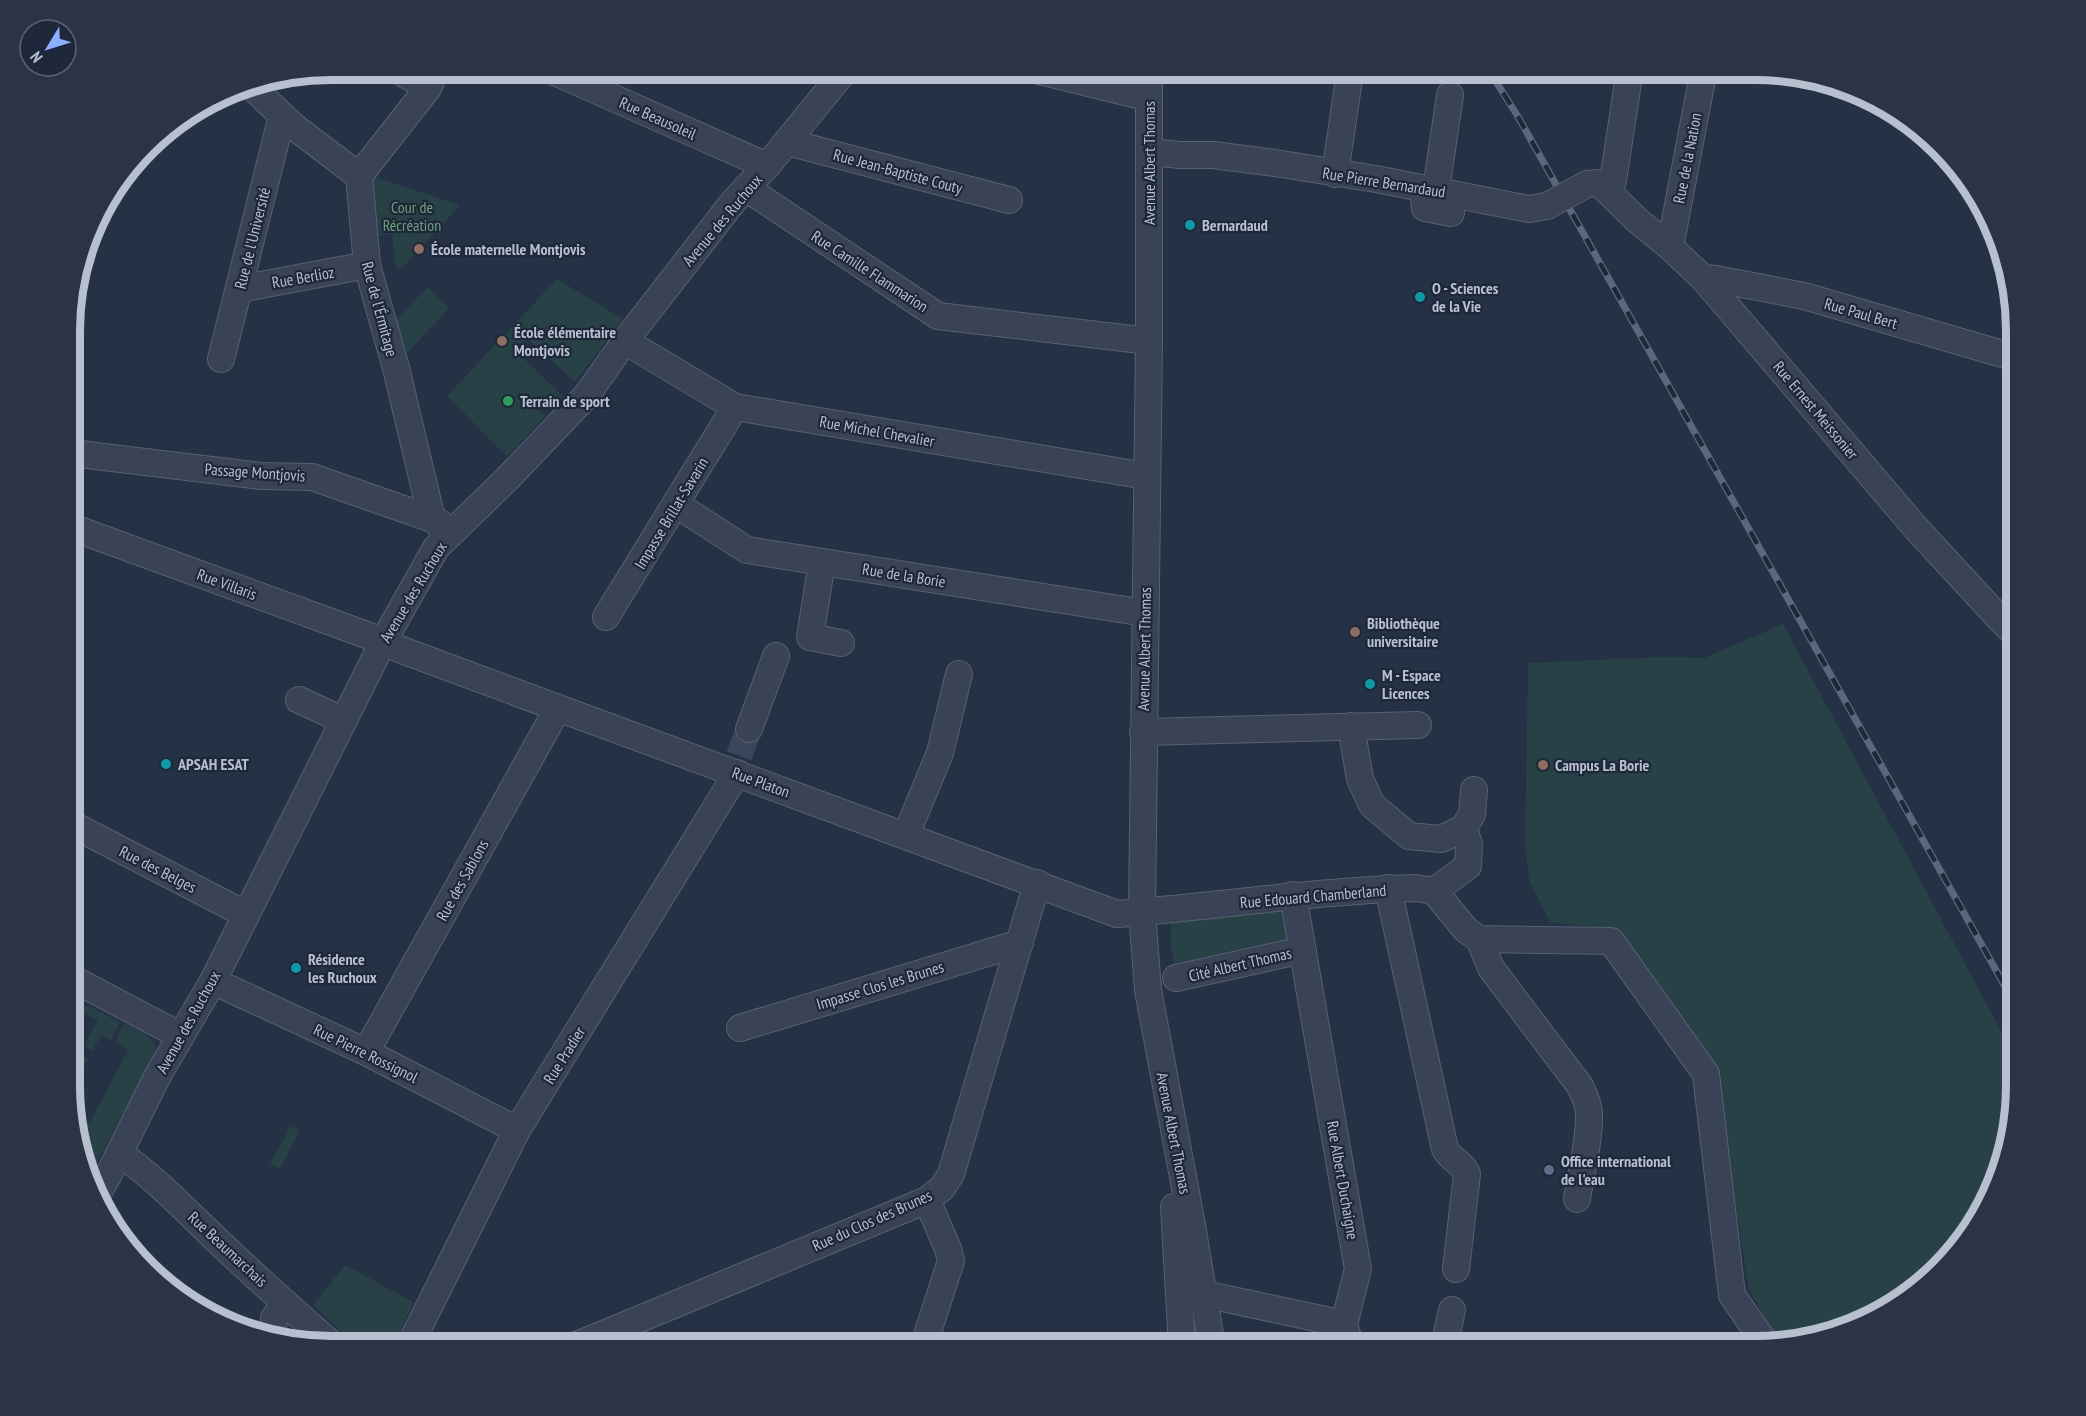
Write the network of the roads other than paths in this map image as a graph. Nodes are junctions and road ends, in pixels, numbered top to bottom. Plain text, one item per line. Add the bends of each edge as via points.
1 (431, 80) edge
2 (574, 80) edge
3 (837, 80) edge
4 (1074, 80) edge
5 (1149, 80) edge
6 (1349, 80) edge
7 (1628, 80) edge
8 (1702, 80) edge
9 (256, 91) edge
10 (1450, 95) dead end
11 (1149, 99) junction
12 (282, 116) junction
13 (787, 142) junction
14 (1150, 152) junction
15 (767, 166) junction
16 (1335, 174) junction
17 (359, 176) junction
18 (746, 188) junction
19 (1598, 188) junction
20 (1430, 189) junction
21 (1009, 200) dead end
22 (1451, 213) dead end
23 (1670, 247) junction
24 (367, 266) junction
25 (1703, 278) junction
26 (240, 289) junction
27 (625, 341) junction
28 (1149, 341) junction
29 (2006, 355) edge
30 (221, 359) dead end
31 (735, 407) junction
32 (80, 454) edge
33 (1146, 476) junction
34 (676, 505) junction
35 (438, 529) junction
36 (80, 530) edge
37 (822, 562) junction
38 (1145, 613) junction
39 (606, 617) dead end
40 (2006, 625) edge
41 (382, 642) junction
42 (841, 642) dead end
43 (776, 656) dead end
44 (959, 674) dead end
45 (299, 700) dead end
46 (558, 708) junction
47 (343, 720) junction
48 (1418, 724) dead end
49 (1351, 726) junction
50 (749, 729) tunnel mouth
51 (1143, 732) junction
52 (736, 767) junction
53 (1474, 790) dead end
54 (1464, 828) junction
55 (80, 829) edge
56 (906, 835) junction
57 (1037, 883) junction
58 (1388, 888) junction
59 (1434, 891) junction
60 (1293, 895) junction
61 (1142, 912) junction
62 (245, 914) junction
63 (1473, 935) junction
64 (1143, 941) junction
65 (1020, 943) junction
66 (1303, 950) junction
67 (1176, 978) dead end
68 (213, 981) junction
69 (80, 983) edge
70 (740, 1028) dead end
71 (181, 1036) junction
72 (366, 1052) junction
73 (518, 1130) junction
74 (119, 1153) junction
75 (101, 1187) edge
76 (1577, 1199) dead end
77 (927, 1200) junction
78 (1192, 1225) junction
79 (1456, 1269) dead end
80 (1208, 1295) junction
81 (285, 1303) junction
82 (1452, 1310) dead end
83 (273, 1330) edge
84 (1348, 1335) edge
85 (322, 1336) edge
86 (415, 1336) edge
87 (599, 1336) edge
88 (927, 1336) edge
89 (1181, 1336) edge
90 (1192, 1336) edge
91 (1211, 1336) edge
92 (1217, 1336) edge
93 (1446, 1336) edge
94 (1760, 1336) edge

1 - 17 street
2 - 15 street, Rue Beausoleil
3 - 13 street, Avenue des Ruchoux
4 - 11 street
5 - 11 street, Avenue Albert Thomas
6 - 16 street
7 - 19 street via 1613,181
8 - 23 street, Rue de la Nation
9 - 12 street
10 - 20 street
11 - 14 street, Avenue Albert Thomas
12 - 17 street
12 - 26 street, Rue de l'Université
13 - 15 street, Avenue des Ruchoux
13 - 21 street, Rue Jean-Baptiste Couty
14 - 16 street, Rue Pierre Bernardaud via 1213,155
14 - 28 street, Avenue Albert Thomas
15 - 18 street, Avenue des Ruchoux
16 - 20 street, Rue Pierre Bernardaud
17 - 24 street, Rue de l'Érmitage
18 - 27 street, Avenue des Ruchoux
18 - 28 street, Rue Camille Flammarion via 938,315
19 - 20 street, Rue Pierre Bernardaud, bridge via 1528,209
19 - 23 street, Rue Ernest Meissonier
20 - 22 street via 1425,208
23 - 25 street, Rue Ernest Meissonier
24 - 26 street, Rue Berlioz
24 - 35 street, Rue de l'Érmitage
25 - 29 street, Rue Paul Bert via 1804,296
25 - 40 street, Rue Ernest Meissonier via 1915,527
26 - 30 street, Rue de l'Université
27 - 31 street, Rue Michel Chevalier
27 - 35 street, Avenue des Ruchoux via 586,396 507,479
28 - 33 street, Avenue Albert Thomas
31 - 33 street, Rue Michel Chevalier
31 - 34 street, Impasse Brillat-Savarin
32 - 35 street, Passage Montjovis via 261,476 312,477
33 - 38 street, Avenue Albert Thomas
34 - 37 street, Rue de la Borie via 747,550
34 - 39 street, Impasse Brillat-Savarin
35 - 41 street, Avenue des Ruchoux via 436,548
36 - 41 street, Rue Villaris
37 - 38 street, Rue de la Borie
37 - 42 street via 810,637
38 - 51 street, Avenue Albert Thomas
41 - 46 street, Rue Platon
41 - 47 street, Avenue des Ruchoux
43 - 50 street
44 - 56 street via 940,753
45 - 47 street
46 - 52 street, Rue Platon
46 - 72 street, Rue des Sablons
47 - 62 street, Avenue des Ruchoux
48 - 49 street
49 - 51 street
49 - 54 street via 1360,779 1372,805 1387,820 1409,836 1441,839
51 - 61 street, Avenue Albert Thomas
52 - 56 street, Rue Platon
52 - 73 street, Rue Pradier
53 - 54 street via 1472,814
54 - 59 street via 1469,845 1468,866
55 - 62 street, Rue des Belges
56 - 57 street, Rue Platon
57 - 61 street, Rue Platon via 1117,914
57 - 65 street, Rue du Clos des Brunes
58 - 59 street, Rue Edouard Chamberland
58 - 60 street, Rue Edouard Chamberland
58 - 79 street via 1445,1149 1467,1174
59 - 63 street
60 - 61 street, Rue Edouard Chamberland
60 - 66 street, Rue Albert Duchaigne
61 - 64 street, Avenue Albert Thomas
62 - 68 street, Avenue des Ruchoux
63 - 76 street via 1491,968 1586,1098 1589,1113
63 - 94 street via 1611,941 1706,1074 1732,1295
64 - 78 street, Avenue Albert Thomas via 1148,990
64 - 80 street via 1158,969 1195,1177
64 - 89 street via 1129,950 1172,1189
65 - 70 street, Impasse Clos les Brunes
65 - 77 street, Rue du Clos des Brunes via 951,1174
66 - 67 street, Cité Albert Thomas
66 - 84 street, Rue Albert Duchaigne via 1358,1269
68 - 71 street, Avenue des Ruchoux
68 - 72 street, Rue Pierre Rossignol
69 - 71 street
71 - 74 street, Avenue des Ruchoux
72 - 73 street, Rue Pierre Rossignol
73 - 86 street, Rue Pradier
74 - 75 street, Avenue des Ruchoux
74 - 81 street, Rue Beaumarchais
77 - 87 street, Rue du Clos des Brunes
77 - 88 street via 951,1260
78 - 80 street, Avenue Albert Thomas
78 - 90 street, Avenue Albert Thomas
80 - 84 street, Rue Albert Duchaigne
80 - 91 street, Avenue Albert Thomas
80 - 92 street
81 - 83 street via 274,1318
81 - 85 street, Rue Beaumarchais
82 - 93 street

